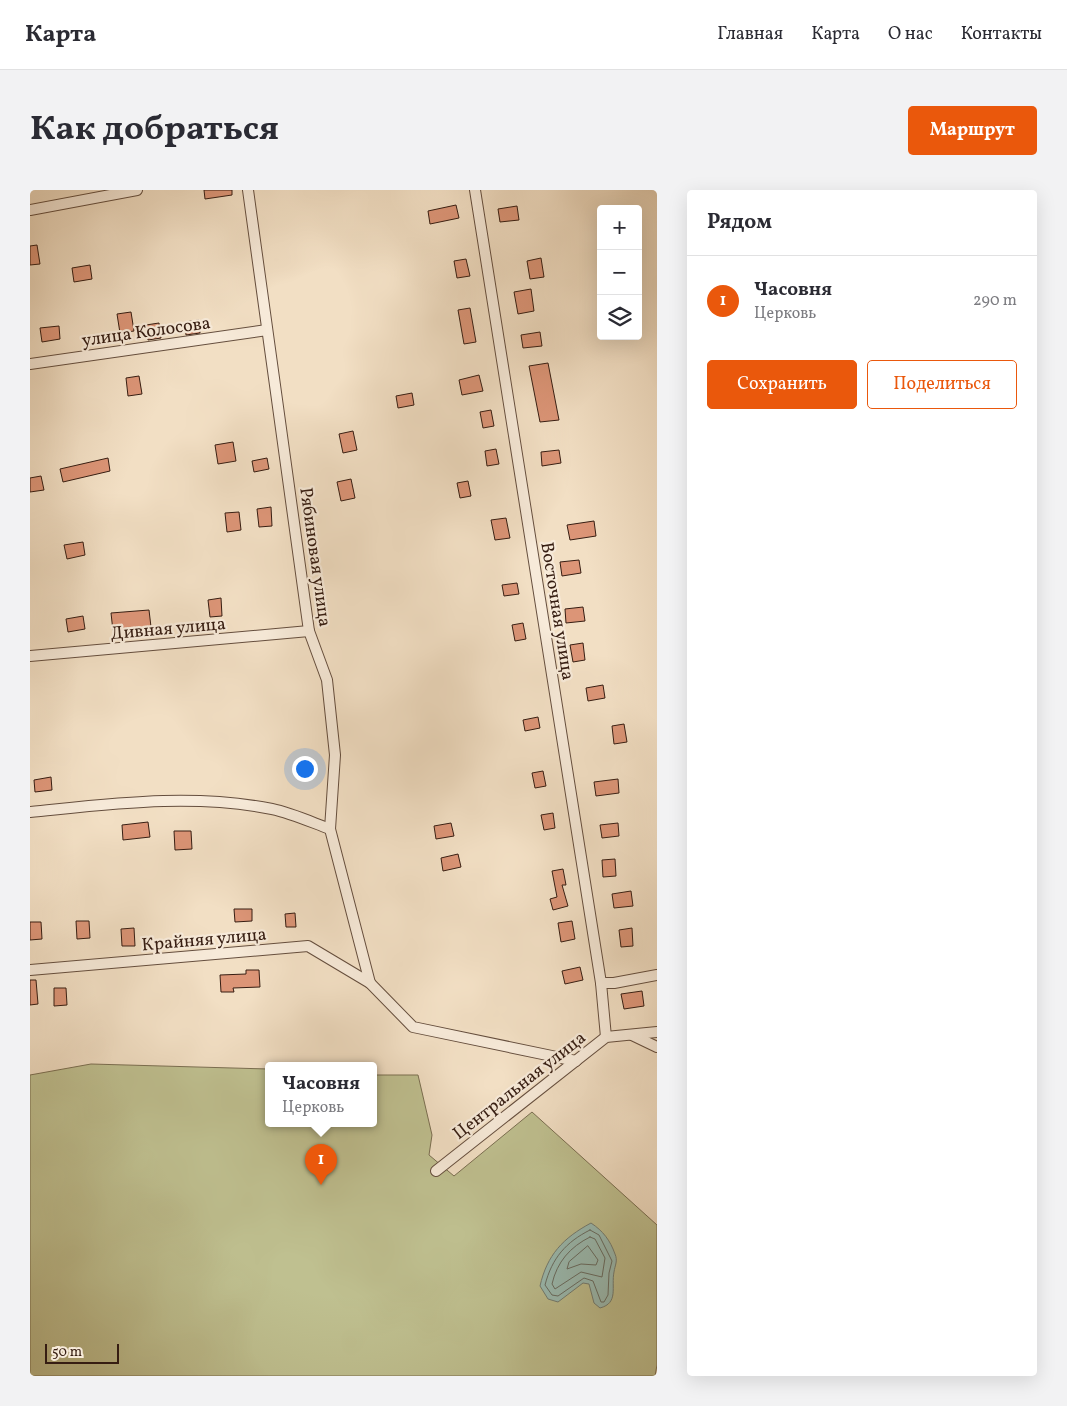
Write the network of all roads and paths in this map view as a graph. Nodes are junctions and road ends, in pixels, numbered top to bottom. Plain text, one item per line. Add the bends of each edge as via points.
1 (137, 190) edge
2 (248, 190) edge
3 (475, 190) edge
4 (30, 210) edge
5 (267, 330) junction
6 (30, 364) edge
7 (309, 631) junction
8 (30, 656) edge
9 (30, 812) edge
10 (330, 829) junction
11 (30, 970) edge
12 (657, 975) edge
13 (370, 983) junction
14 (601, 983) junction
15 (657, 1032) edge
16 (632, 1035) junction
17 (606, 1037) junction
18 (657, 1047) edge
19 (576, 1061) junction
20 (436, 1171) dead end

1 - 4 street
2 - 5 street, Рябиновая улица
3 - 14 street, Восточная улица
5 - 6 street, улица Колосова
5 - 7 street, Рябиновая улица
7 - 8 street, Дивная улица
7 - 10 street, Рябиновая улица via 327,680 335,755
9 - 10 street via 146,800 207,800 274,810
10 - 13 street, Рябиновая улица
11 - 13 street, Крайняя улица via 308,946
12 - 14 street
13 - 19 street via 413,1027
14 - 17 street, Восточная улица
15 - 16 street, Центральная улица
16 - 17 street, Центральная улица
16 - 18 street
17 - 19 street, Центральная улица
19 - 20 street, Центральная улица

